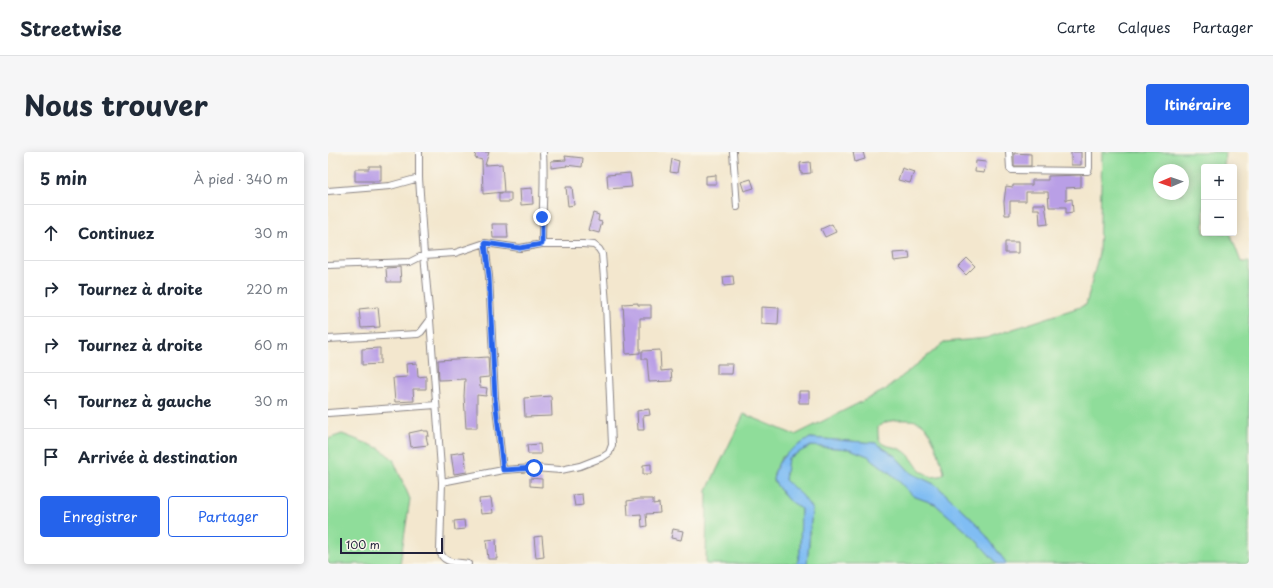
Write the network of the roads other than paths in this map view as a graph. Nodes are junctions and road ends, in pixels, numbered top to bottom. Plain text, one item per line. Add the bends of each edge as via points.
1 (420, 152) edge
2 (543, 152) edge
3 (733, 152) edge
4 (1009, 152) edge
5 (1089, 152) edge
6 (419, 178) junction
7 (328, 191) edge
8 (737, 207) dead end
9 (485, 243) junction
10 (542, 244) junction
11 (424, 255) junction
12 (328, 265) edge
13 (430, 320) junction
14 (328, 339) edge
15 (436, 405) junction
16 (328, 413) edge
17 (503, 470) junction
18 (442, 482) junction
19 (468, 564) edge

1 - 6 street
2 - 10 street
3 - 8 street
4 - 5 street via 1009,166 1012,170 1084,171 1088,171 1089,168
6 - 7 street via 390,186
6 - 11 street
9 - 10 street via 520,248
9 - 11 street via 455,253
9 - 17 street via 495,398
10 - 17 street via 594,246 602,254 612,445 609,453 603,457 580,466 561,470
11 - 12 street via 410,262
11 - 13 street
13 - 14 street via 418,334
13 - 15 street
15 - 16 street
15 - 18 street
17 - 18 street
18 - 19 street via 441,557

